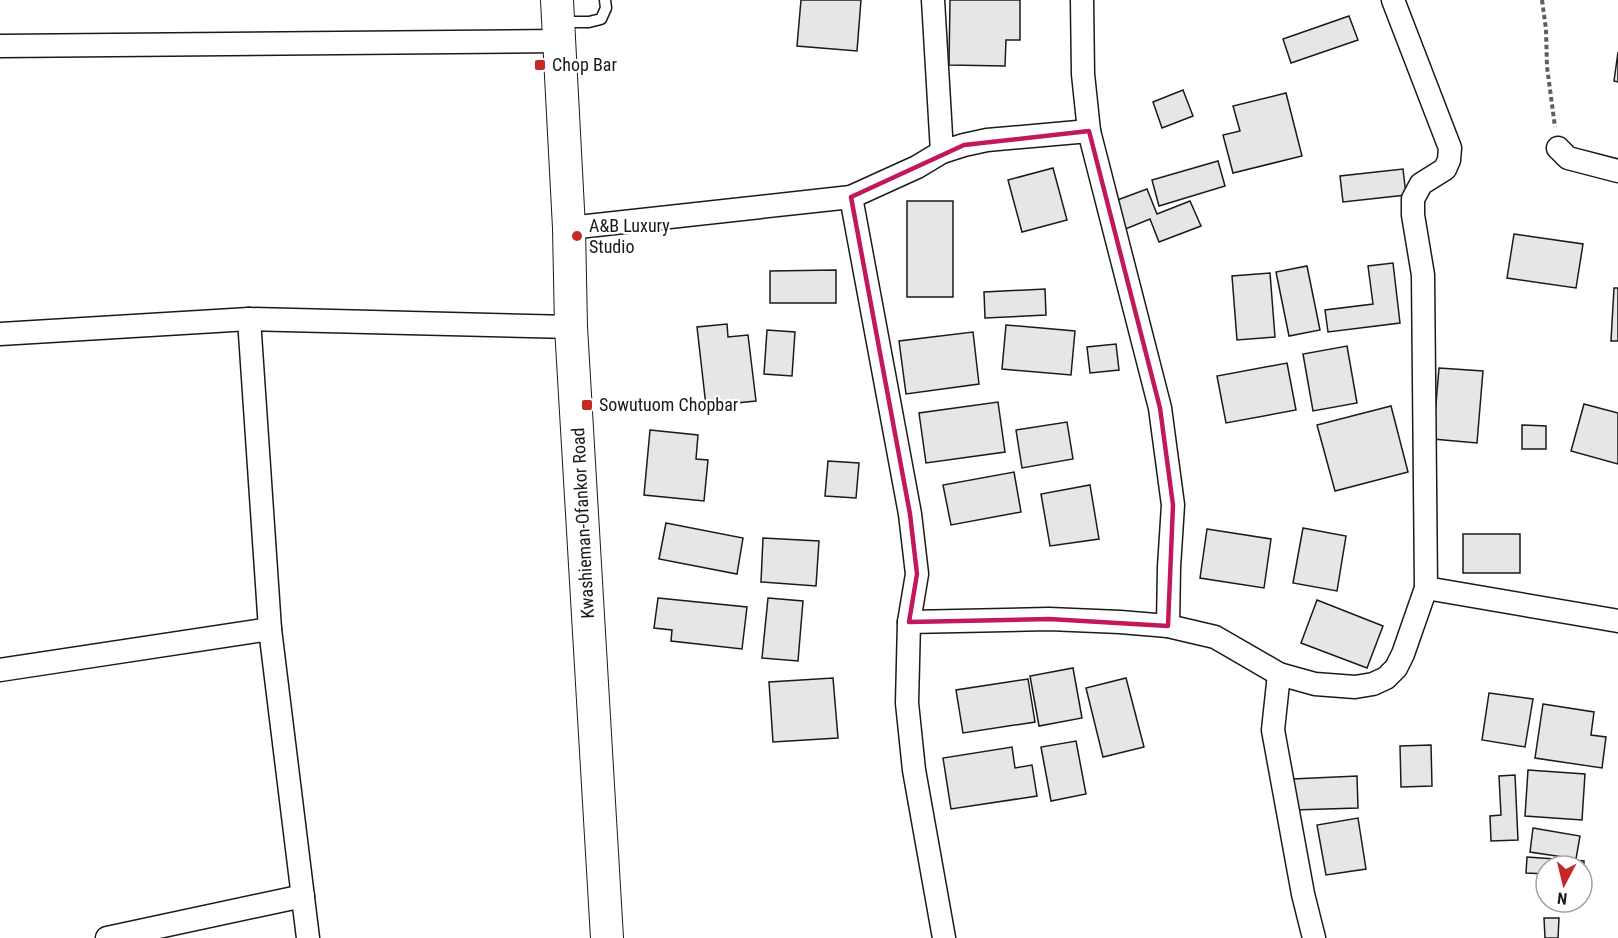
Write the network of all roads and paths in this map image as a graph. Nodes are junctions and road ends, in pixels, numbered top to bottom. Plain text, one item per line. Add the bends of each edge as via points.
1 (605, 0) edge
2 (933, 0) edge
3 (1082, 0) edge
4 (1393, 0) edge
5 (1542, 0) edge
6 (558, 21) edge
7 (0, 46) edge
8 (1089, 131) junction
9 (1558, 148) joint
10 (942, 152) junction
11 (1618, 171) edge
12 (851, 197) junction
13 (568, 228) junction
14 (249, 319) junction
15 (571, 327) junction
16 (0, 334) edge
17 (1426, 588) junction
18 (1618, 621) edge
19 (909, 622) junction
20 (1168, 626) junction
21 (270, 629) junction
22 (0, 670) edge
23 (1279, 674) junction
24 (303, 896) junction
25 (161, 932) edge
26 (107, 938) edge
27 (308, 938) edge
28 (607, 938) edge
29 (944, 938) edge
30 (1314, 938) edge

1 - 6 lane via 601,19
2 - 10 street
3 - 8 street
4 - 17 street via 1450,148 1445,169 1421,184 1413,200 1423,274
5 - 9 path
6 - 7 street
6 - 13 main road, Kwashieman-Ofankor Road
8 - 10 street via 987,140
8 - 20 street via 1160,408 1173,505
9 - 11 street via 1568,158
10 - 12 street
12 - 13 street
12 - 19 street via 910,514 917,574
13 - 15 main road, Kwashieman-Ofankor Road
14 - 15 street
14 - 16 street
14 - 21 street
15 - 28 main road, Kwashieman-Ofankor Road
17 - 18 street
17 - 23 street via 1403,654 1386,678 1374,684 1342,687
19 - 20 street via 1048,619
19 - 29 street via 907,703 914,770
20 - 23 street via 1215,637
21 - 22 street
21 - 24 street
23 - 30 street via 1273,730
24 - 25 street
24 - 27 street
25 - 26 street

